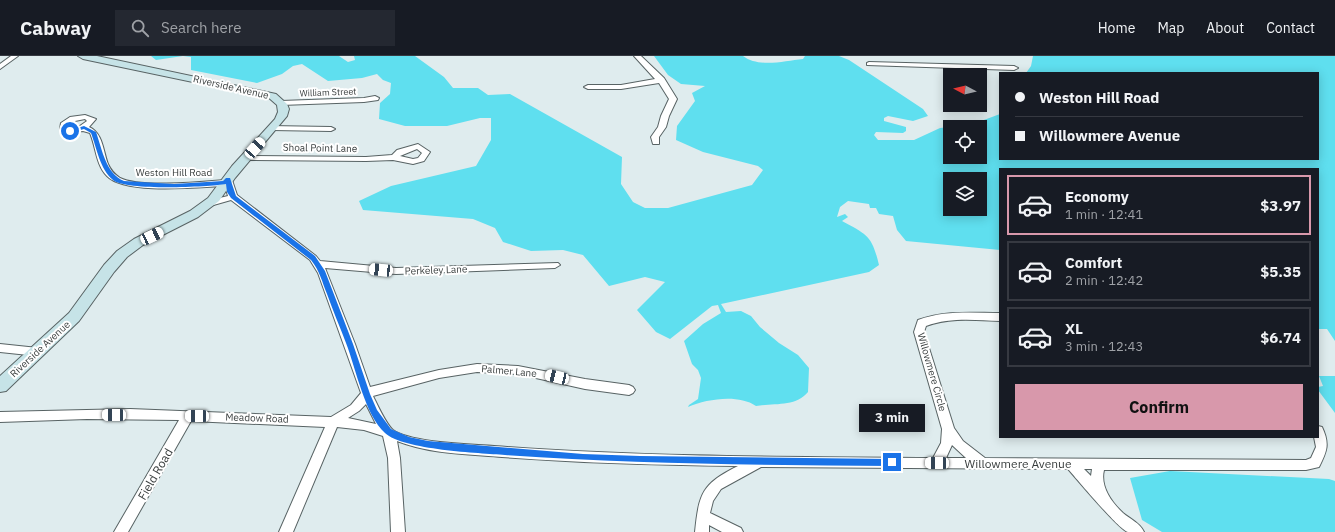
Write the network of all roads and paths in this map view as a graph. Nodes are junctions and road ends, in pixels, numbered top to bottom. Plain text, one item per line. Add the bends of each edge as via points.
1 (15, 56) edge
2 (83, 56) edge
3 (637, 56) edge
4 (901, 56) edge
5 (869, 64) dead end
6 (904, 65) junction
7 (964, 66) joint
8 (0, 67) edge
9 (1014, 68) dead end
10 (661, 80) junction
11 (588, 87) dead end
12 (375, 98) dead end
13 (282, 103) junction
14 (84, 128) dead end
15 (272, 128) junction
16 (332, 129) dead end
17 (656, 142) dead end
18 (394, 157) dead end
19 (246, 158) junction
20 (226, 181) junction
21 (233, 197) junction
22 (210, 203) junction
23 (318, 264) junction
24 (555, 265) dead end
25 (999, 317) edge
26 (0, 348) edge
27 (38, 352) junction
28 (0, 386) edge
29 (629, 390) dead end
30 (366, 394) junction
31 (188, 416) junction
32 (0, 417) edge
33 (333, 422) junction
34 (948, 429) junction
35 (388, 432) junction
36 (1319, 435) edge
37 (760, 461) junction
38 (937, 463) junction
39 (1070, 463) junction
40 (1101, 463) junction
41 (983, 464) junction
42 (1102, 497) junction
43 (702, 516) junction
44 (121, 532) edge
45 (286, 532) edge
46 (398, 532) edge
47 (702, 532) edge
48 (736, 532) edge
49 (1137, 532) edge

1 - 8 street
2 - 13 street, Riverside Avenue via 272,96
3 - 10 street
4 - 6 street
5 - 6 street
6 - 7 street
7 - 9 street
10 - 11 street via 621,87
10 - 17 street via 671,93 673,103 655,137
12 - 13 street, William Street
13 - 15 street, Riverside Avenue via 282,116
14 - 20 street, Weston Hill Road via 93,132 107,171 123,183 148,185
15 - 16 street
15 - 19 street, Riverside Avenue
18 - 19 street, Shoal Point Lane
19 - 20 street, Riverside Avenue
20 - 21 street
20 - 22 street, Riverside Avenue
21 - 22 street
21 - 23 street
22 - 27 street, Riverside Avenue via 193,215 136,243 122,254 85,305
23 - 24 street, Perkeley Lane via 396,271
23 - 30 street via 350,344
25 - 34 street, Willowmere Circle via 948,316 929,320 920,325 920,339
26 - 27 street
27 - 28 street, Riverside Avenue
29 - 30 street, Palmer Lane via 530,372 477,368 391,385
30 - 33 street via 355,408
30 - 35 street via 374,412
31 - 32 street, Meadow Road
31 - 33 street, Meadow Road
31 - 44 street, Field Road
33 - 35 street, Meadow Road via 363,424
33 - 45 street
34 - 38 street, Willowmere Circle via 945,449
34 - 41 street, Willowmere Circle via 957,444
35 - 37 street, Willowmere Avenue via 428,444 488,450 640,460
35 - 46 street via 394,458
36 - 40 street, Willowmere Avenue via 1322,447 1315,463 1306,465
37 - 38 street, Willowmere Avenue
37 - 43 street via 728,476 714,486
38 - 41 street, Willowmere Avenue
39 - 40 street, Willowmere Avenue
39 - 41 street, Willowmere Avenue
39 - 42 street
40 - 42 street via 1096,475
42 - 49 street via 1118,517
43 - 47 street
43 - 48 street

